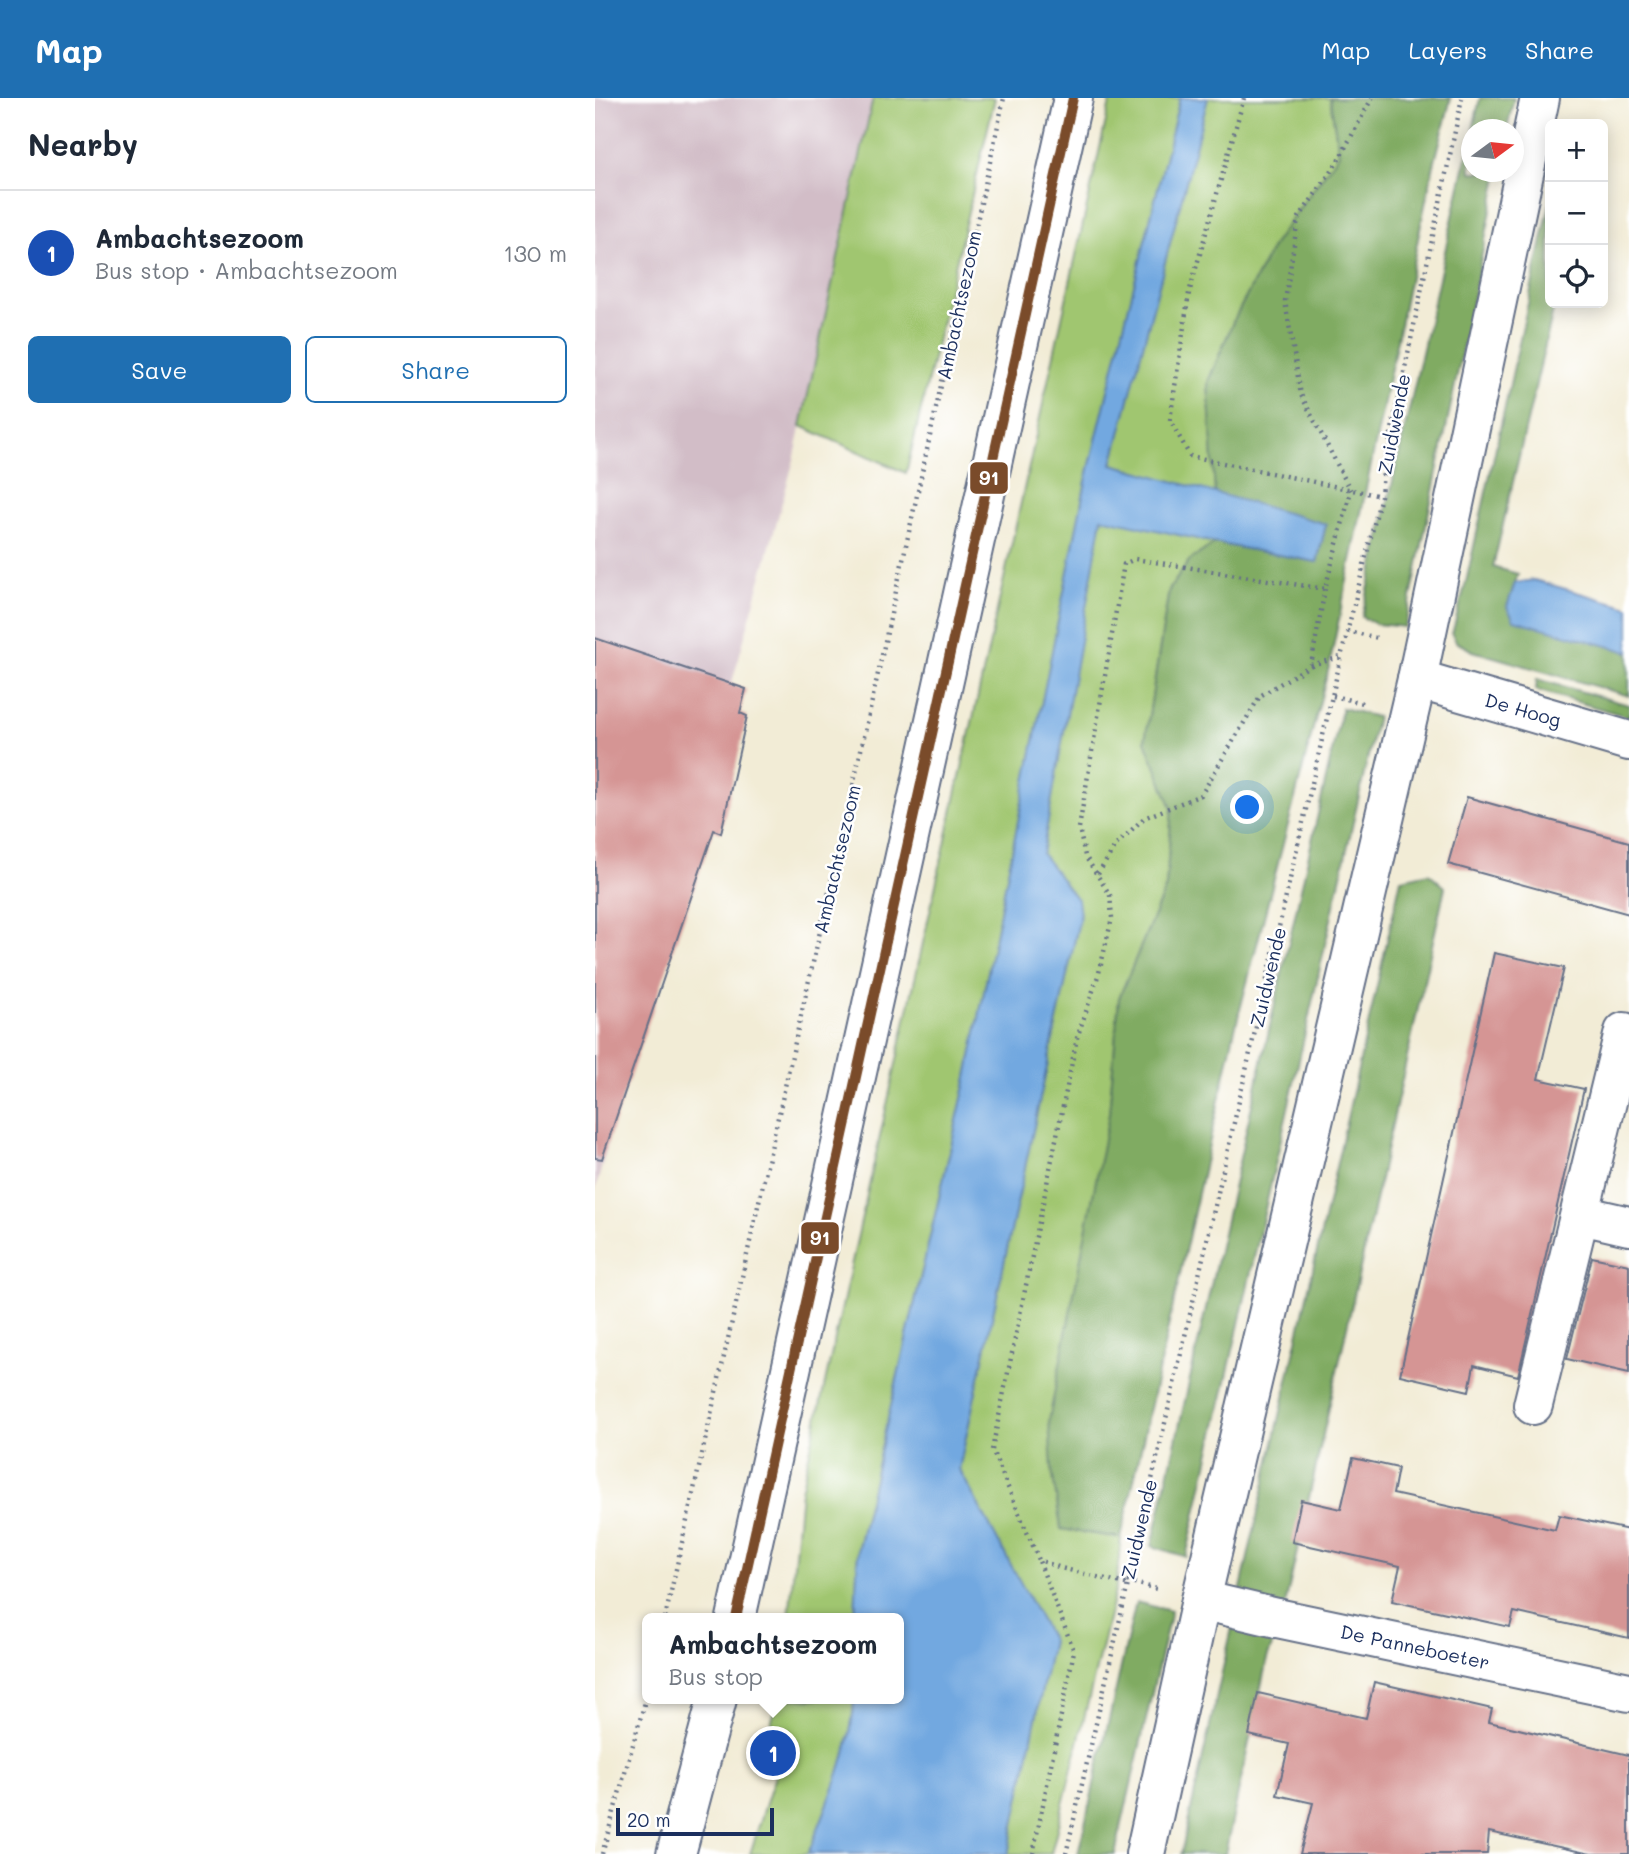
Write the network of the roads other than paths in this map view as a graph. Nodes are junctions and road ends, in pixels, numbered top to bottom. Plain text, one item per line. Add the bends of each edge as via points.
1 (1073, 98) edge
2 (1540, 98) edge
3 (1417, 679) junction
4 (1629, 741) edge
5 (1624, 1032) dead end
6 (1581, 1214) junction
7 (1629, 1226) edge
8 (1534, 1405) dead end
9 (1201, 1600) junction
10 (737, 1613) edge
11 (1629, 1692) edge
12 (716, 1704) edge
13 (676, 1854) edge
14 (1145, 1854) edge

1 - 10 street
2 - 3 street
3 - 4 street, De Hoog
3 - 9 street
5 - 6 street
6 - 7 street
6 - 8 street
9 - 11 street, De Panneboeter
9 - 14 street
12 - 13 street

